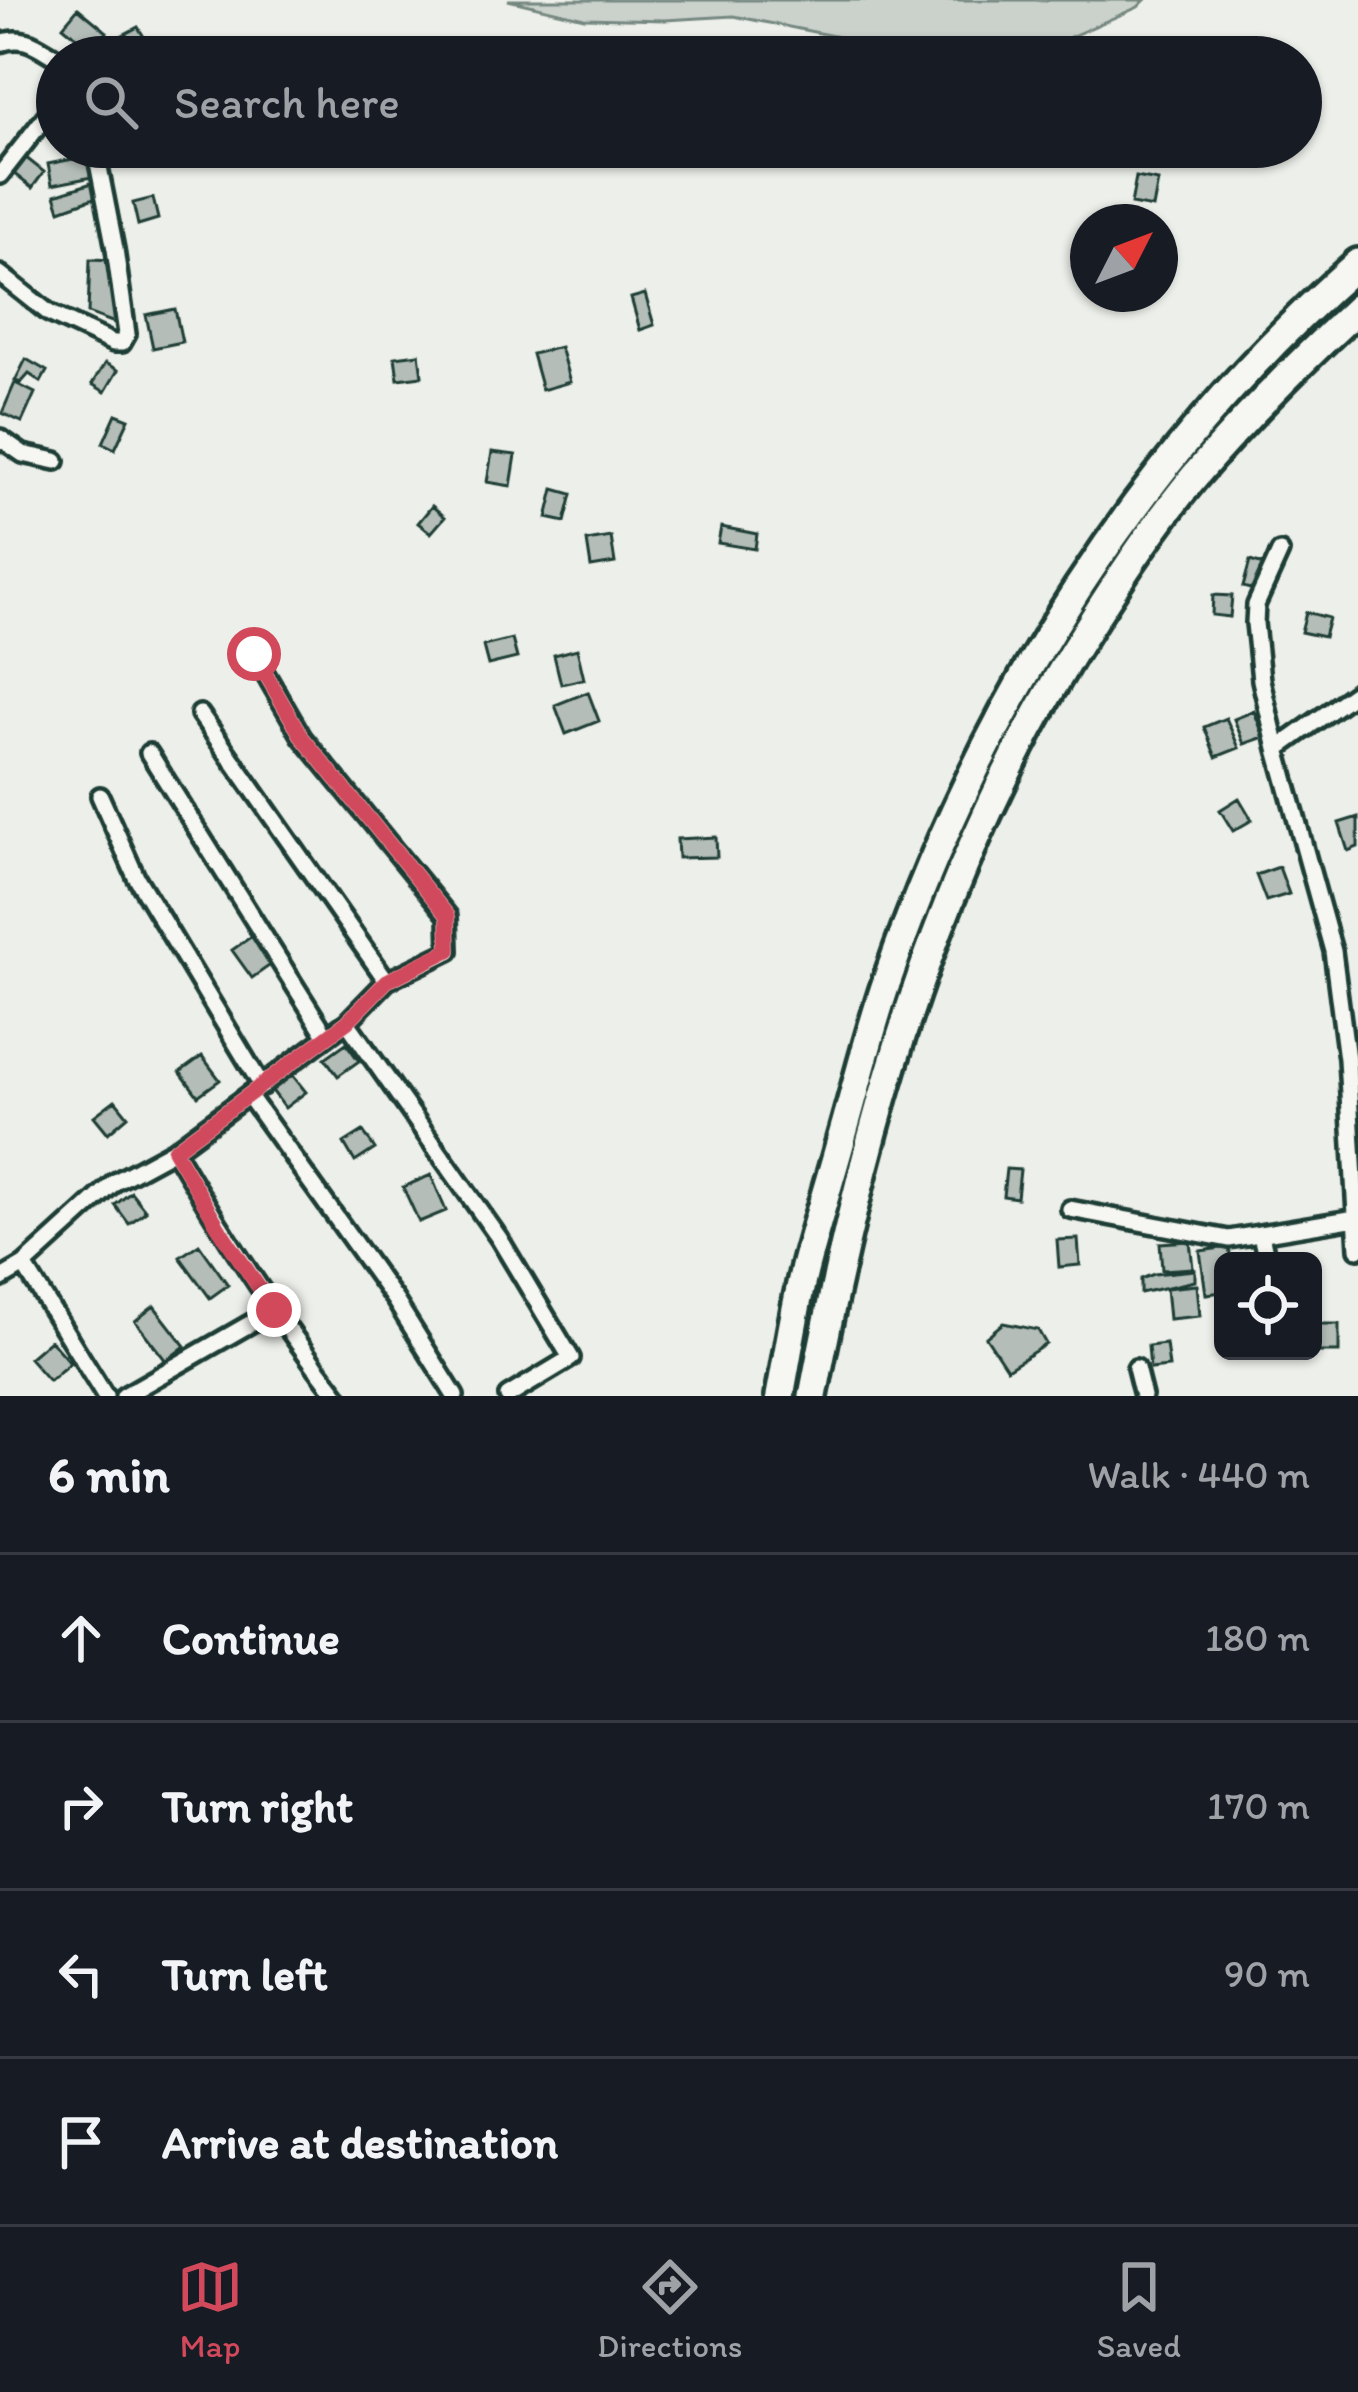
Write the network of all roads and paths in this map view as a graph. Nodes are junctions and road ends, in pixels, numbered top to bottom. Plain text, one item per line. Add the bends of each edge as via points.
1 (0, 43) edge
2 (36, 45) edge
3 (36, 129) edge
4 (99, 168) edge
5 (0, 175) edge
6 (1358, 263) edge
7 (0, 274) edge
8 (1358, 308) edge
9 (0, 438) edge
10 (56, 461) dead end
11 (1280, 552) dead end
12 (254, 654) dead end
13 (1358, 691) edge
14 (200, 714) dead end
15 (1277, 749) junction
16 (148, 753) dead end
17 (100, 796) dead end
18 (387, 981) junction
19 (347, 1022) junction
20 (327, 1037) junction
21 (1353, 1058) edge
22 (255, 1091) junction
23 (1356, 1137) edge
24 (174, 1150) junction
25 (1070, 1209) dead end
26 (1356, 1218) edge
27 (1261, 1235) junction
28 (1358, 1249) edge
29 (1265, 1252) edge
30 (24, 1265) junction
31 (0, 1280) edge
32 (274, 1310) junction
33 (1136, 1368) dead end
34 (105, 1396) edge
35 (124, 1396) edge
36 (338, 1396) edge
37 (455, 1396) edge
38 (508, 1396) edge
39 (780, 1396) edge
40 (813, 1396) edge
41 (1143, 1396) edge

1 - 2 street
3 - 5 street
4 - 7 street via 127,334 122,343 49,313
6 - 39 highway via 1227,393 1132,508 987,742 881,998 803,1274
8 - 40 highway via 1191,481 1130,562 1026,731 938,924 902,1030
9 - 10 street via 23,454
11 - 15 street via 1255,623
12 - 18 street via 302,737 448,916 449,950
13 - 15 street
14 - 18 street
15 - 21 street via 1333,951
16 - 20 street
17 - 22 street
18 - 19 street
19 - 20 street
19 - 38 street via 499,1238 572,1358
20 - 22 street
21 - 23 street
22 - 24 street
22 - 37 street
23 - 26 street
24 - 30 street via 115,1182
24 - 32 street
25 - 27 street via 1229,1239
26 - 27 street
26 - 28 street
27 - 29 street
30 - 31 street
30 - 34 street
32 - 35 street
32 - 36 street
33 - 41 street

